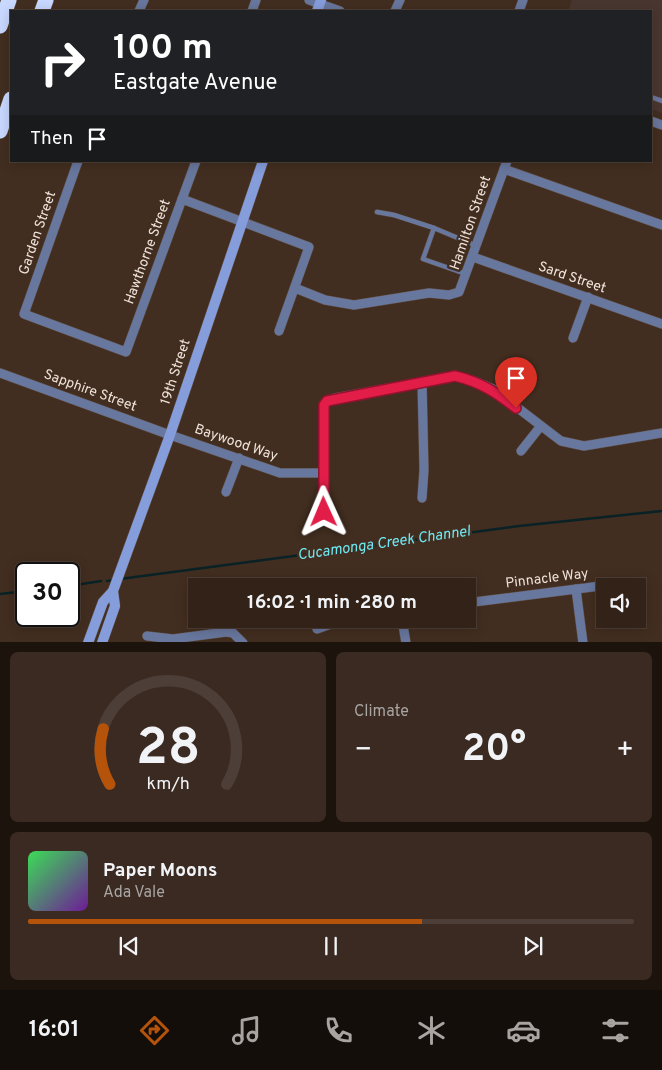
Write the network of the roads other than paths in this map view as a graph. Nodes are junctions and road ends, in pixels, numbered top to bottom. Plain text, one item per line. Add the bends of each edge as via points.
1 (5, 0) edge
2 (9, 0) edge
3 (309, 0) edge
4 (319, 5) edge
5 (336, 10) edge
6 (0, 19) edge
7 (0, 26) edge
8 (10, 102) edge
9 (0, 131) edge
10 (78, 162) edge
11 (196, 162) edge
12 (263, 162) edge
13 (506, 165) edge
14 (182, 199) junction
15 (377, 212) dead end
16 (241, 223) junction
17 (662, 225) edge
18 (434, 228) junction
19 (478, 246) junction
20 (474, 257) junction
21 (468, 275) junction
22 (295, 288) junction
23 (588, 298) junction
24 (662, 324) edge
25 (279, 331) dead end
26 (573, 338) dead end
27 (126, 352) joint
28 (0, 373) edge
29 (422, 382) junction
30 (540, 427) junction
31 (662, 433) edge
32 (170, 435) junction
33 (521, 451) dead end
34 (239, 458) junction
35 (324, 473) junction
36 (226, 492) dead end
37 (422, 498) dead end
38 (324, 512) dead end
39 (596, 586) edge
40 (576, 589) junction
41 (113, 591) junction
42 (476, 602) edge
43 (404, 628) edge
44 (147, 636) dead end
45 (241, 640) edge
46 (88, 642) edge
47 (102, 642) edge
48 (406, 642) edge
49 (583, 642) edge

1 - 6 highway
2 - 7 highway
3 - 4 street
4 - 5 street
8 - 9 highway
10 - 27 street, Garden Street via 24,314
11 - 14 street, Hawthorne Street
12 - 16 main road, 19th Street
13 - 17 street
13 - 19 street, Hamilton Street
14 - 16 street
14 - 27 street, Hawthorne Street
15 - 18 lane
16 - 22 street via 309,247
16 - 32 main road, 19th Street
18 - 19 lane
18 - 21 lane via 423,259
19 - 20 street, Hamilton Street
20 - 21 street, Hamilton Street
20 - 23 street, Sard Street
21 - 22 street, Hamilton Street via 460,292 449,296 428,294 354,305 325,300
22 - 25 street
23 - 24 street, Sard Street
23 - 26 street
28 - 32 street, Sapphire Street
29 - 30 street via 455,376 474,380 492,389
29 - 35 street via 327,401 324,405
29 - 37 street
30 - 31 street via 561,441 584,446
30 - 33 street
32 - 34 street, Baywood Way
32 - 41 main road, 19th Street
34 - 35 street, Baywood Way via 280,472
34 - 36 street
35 - 38 street
39 - 40 street, Pinnacle Way
40 - 42 street, Pinnacle Way
40 - 49 street
41 - 46 main road via 103,602
41 - 47 main road via 115,606
43 - 48 street
44 - 45 street via 173,639 226,632

